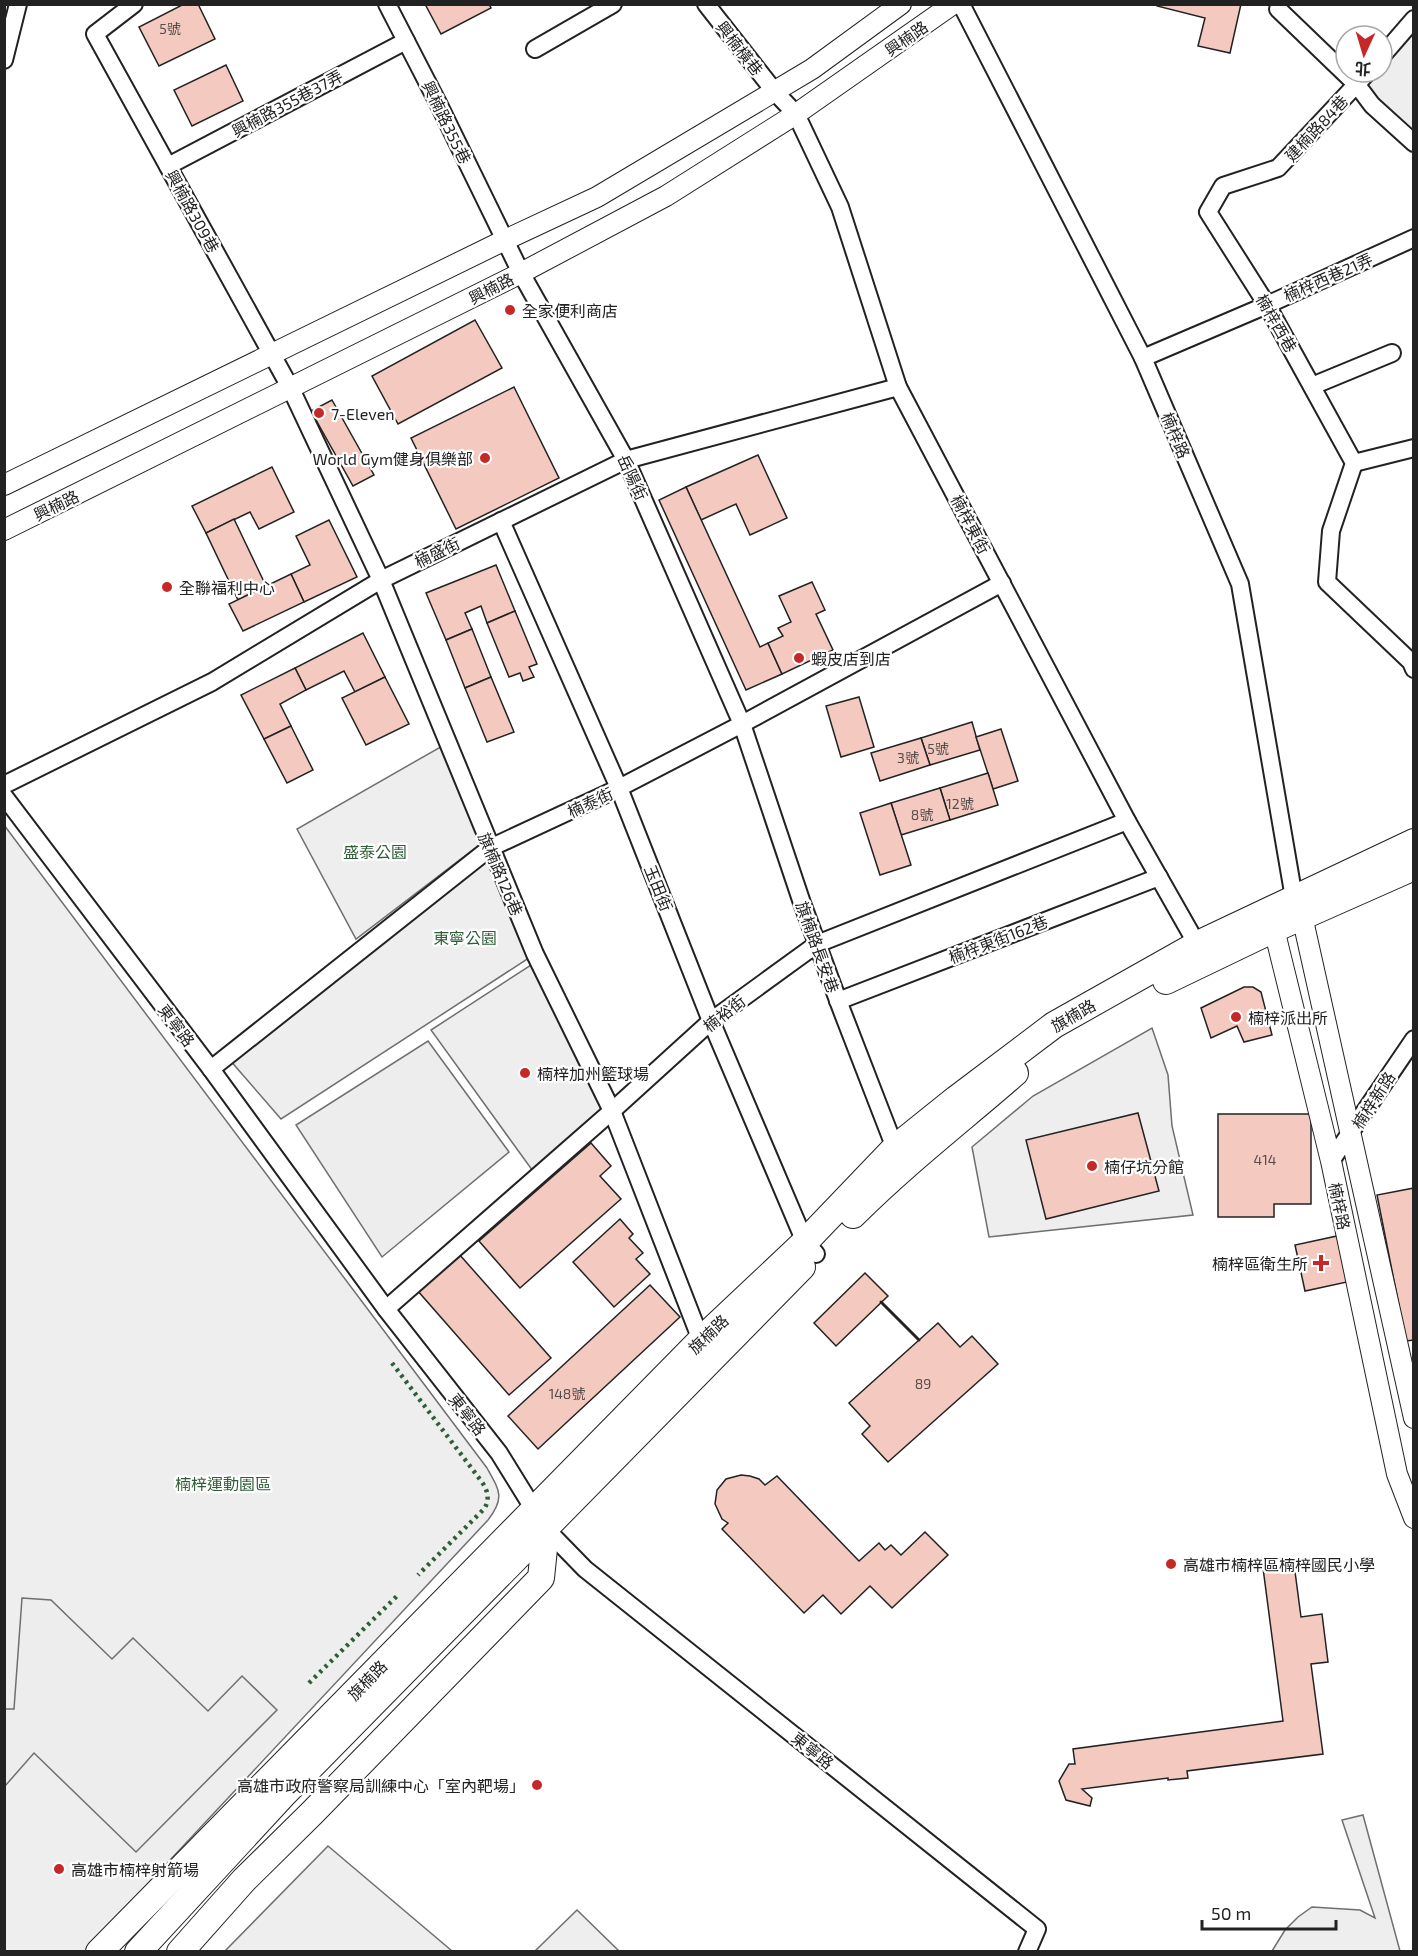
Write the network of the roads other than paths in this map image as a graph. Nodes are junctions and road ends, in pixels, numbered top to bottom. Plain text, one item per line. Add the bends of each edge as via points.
1 (18, 4) edge
2 (134, 4) edge
3 (387, 4) edge
4 (613, 4) edge
5 (706, 4) edge
6 (953, 4) edge
7 (961, 4) edge
8 (898, 5) edge
9 (1278, 9) dead end
10 (1413, 19) edge
11 (406, 41) junction
12 (1394, 42) edge
13 (535, 49) dead end
14 (1334, 55) edge
15 (4, 60) edge
16 (1356, 84) edge
17 (1364, 84) edge
18 (775, 92) junction
19 (796, 114) junction
20 (1413, 143) edge
21 (168, 166) junction
22 (1223, 186) joint
23 (1413, 238) edge
24 (505, 240) junction
25 (521, 273) junction
26 (1267, 304) junction
27 (1392, 353) dead end
28 (273, 355) junction
29 (1143, 358) junction
30 (1312, 386) junction
31 (898, 387) junction
32 (291, 389) junction
33 (1413, 447) edge
34 (626, 460) junction
35 (1354, 463) junction
36 (4, 485) edge
37 (501, 521) junction
38 (4, 530) edge
39 (381, 580) junction
40 (1002, 582) junction
41 (1413, 669) edge
42 (742, 724) junction
43 (4, 785) edge
44 (619, 788) junction
45 (4, 796) edge
46 (1127, 821) junction
47 (1413, 842) edge
48 (490, 848) junction
49 (1413, 867) edge
50 (1159, 877) junction
51 (1298, 907) junction
52 (1274, 929) junction
53 (817, 944) junction
54 (1196, 945) junction
55 (838, 1000) junction
56 (711, 1021) junction
57 (1413, 1039) edge
58 (211, 1069) junction
59 (612, 1111) junction
60 (1350, 1135) junction
61 (901, 1156) junction
62 (1331, 1161) junction
63 (810, 1248) junction
64 (386, 1309) junction
65 (707, 1348) junction
66 (1413, 1418) edge
67 (1413, 1518) edge
68 (540, 1519) junction
69 (99, 1952) edge
70 (138, 1952) edge
71 (180, 1952) edge
72 (1027, 1952) edge

1 - 15 street
2 - 21 street, 興楠路309巷 via 95,34
3 - 11 street, 興楠路355巷
4 - 13 street
5 - 18 street, 興楠橫巷
6 - 19 street, 興楠路
7 - 29 street, 楠梓路
8 - 18 street, 興楠路
9 - 14 street
10 - 12 street
11 - 21 street, 興楠路355巷37弄
11 - 24 street, 興楠路355巷
16 - 22 street, 建楠路84巷 via 1278,168
17 - 20 street via 1372,105
18 - 19 street, 楠梓東街
18 - 24 street, 興楠路 via 597,197
19 - 25 street, 興楠路 via 666,196
19 - 31 street, 楠梓東街 via 840,207
21 - 28 street, 興楠路309巷
22 - 26 street, 楠梓西巷 via 1208,212
23 - 26 street, 楠梓西巷21弄
24 - 25 street, 岳陽街
24 - 28 street, 興楠路
25 - 32 street, 興楠路
25 - 34 street, 岳陽街
26 - 29 street, 楠梓西巷21弄
26 - 30 street, 楠梓西巷
27 - 30 street
28 - 32 street, 興楠路309巷
28 - 36 street, 興楠路
29 - 51 street, 楠梓路 via 1240,584
30 - 35 street, 楠梓西巷
31 - 34 street, 楠盛街
31 - 40 street, 楠梓東街
32 - 38 street, 興楠路
32 - 39 street, 旗楠路126巷
33 - 35 street
34 - 37 street, 楠盛街
34 - 42 street, 岳陽街
35 - 41 street via 1331,531 1327,582
37 - 39 street, 楠盛街
37 - 44 street, 玉田街
39 - 43 street, 楠盛街 via 212,682
39 - 48 street, 旗楠路126巷
40 - 42 street, 楠泰街
40 - 46 street, 楠梓東街
42 - 44 street, 楠泰街
42 - 53 street, 旗楠路長安巷
44 - 48 street, 楠泰街
44 - 56 street, 玉田街
45 - 58 street, 東寧路
46 - 50 street, 楠梓東街
46 - 53 street, 楠裕街
47 - 51 main road, 旗楠路
48 - 58 street, 楠泰街
48 - 59 street, 旗楠路126巷
49 - 51 main road, 旗楠路
50 - 54 street, 楠梓東街
50 - 55 street, 楠梓東街162巷
51 - 52 main road, 旗楠路
51 - 54 main road, 旗楠路
51 - 60 street, 楠梓路
52 - 61 main road, 旗楠路 via 1119,1005 1024,1065 965,1117
52 - 62 street, 楠梓路
53 - 55 street, 旗楠路長安巷
53 - 56 street, 楠裕街
54 - 61 main road, 旗楠路 via 1054,1025 956,1099
55 - 61 street, 旗楠路長安巷
56 - 59 street, 楠裕街
56 - 63 street, 玉田街
57 - 60 street, 楠梓新路
58 - 64 street, 東寧路
59 - 64 street, 楠裕街
59 - 65 street, 旗楠路126巷
60 - 62 street, 楠梓新路
60 - 66 street, 楠梓路
61 - 63 main road, 旗楠路
62 - 67 street, 楠梓路 via 1397,1474
63 - 65 main road, 旗楠路
64 - 68 street, 東寧路 via 499,1453
65 - 68 main road, 旗楠路
68 - 69 main road, 旗楠路
68 - 70 main road, 旗楠路
68 - 71 main road via 541,1578 244,1880
68 - 72 street, 東寧路 via 585,1569 1037,1929

